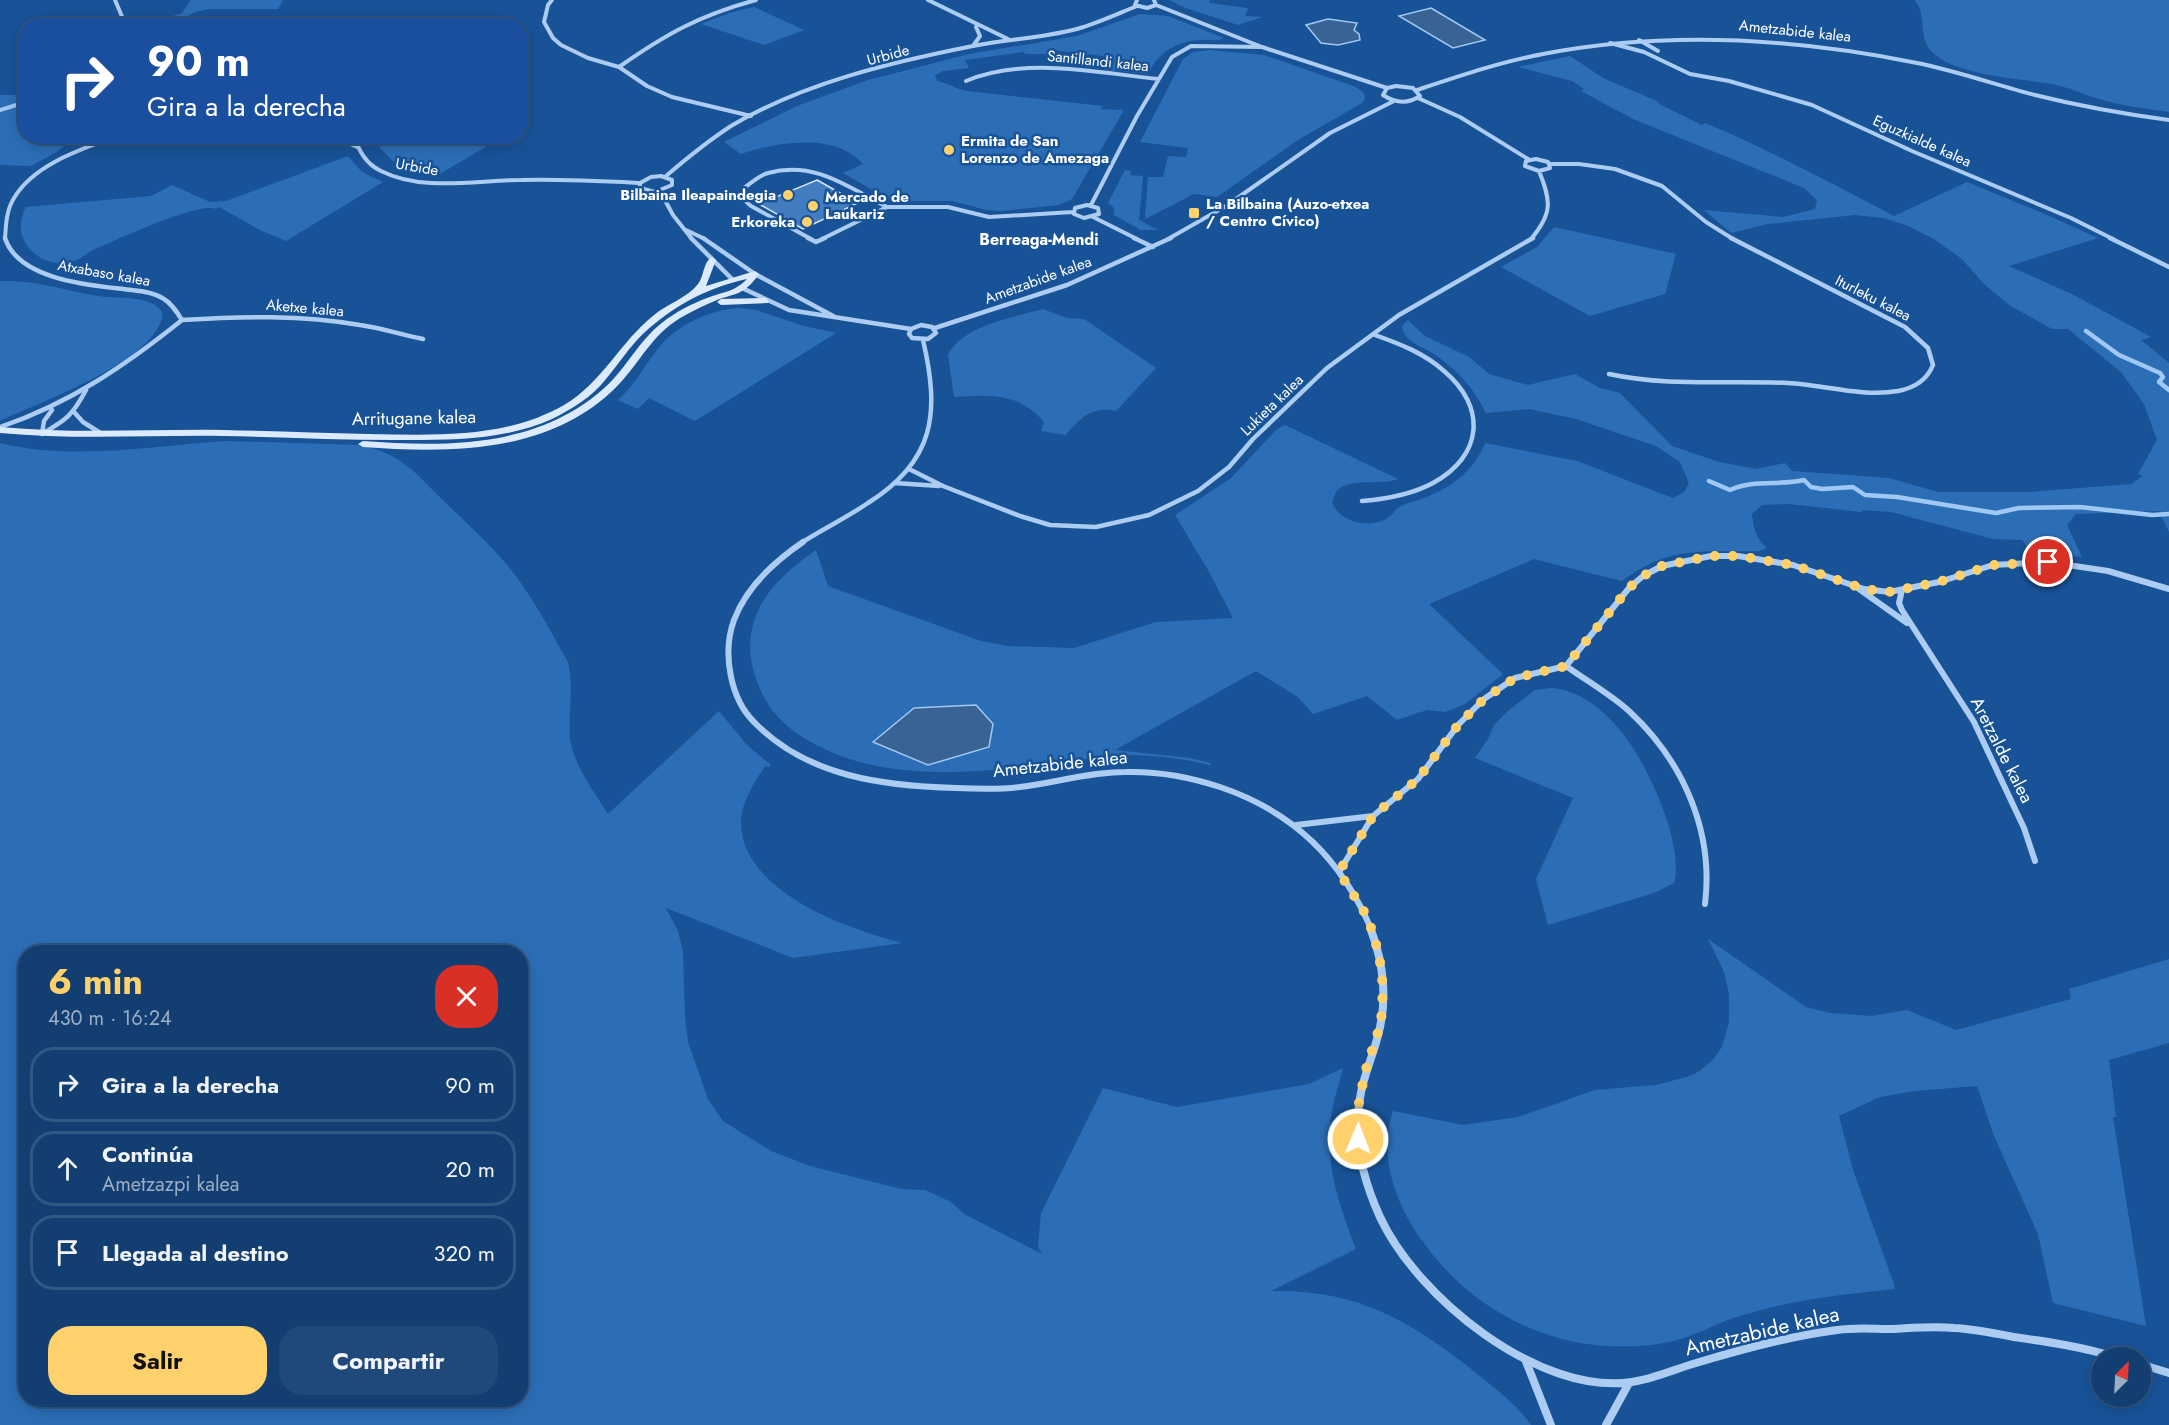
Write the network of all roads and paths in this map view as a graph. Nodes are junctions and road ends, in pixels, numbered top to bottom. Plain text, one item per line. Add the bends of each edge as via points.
1 (115, 0) edge
2 (552, 0) edge
3 (756, 0) edge
4 (928, 0) edge
5 (1137, 0) edge
6 (1154, 0) edge
7 (1156, 5) junction
8 (1137, 6) junction
9 (121, 18) edge
10 (974, 24) junction
11 (996, 35) junction
12 (980, 36) junction
13 (1665, 38) junction
14 (1008, 39) junction
15 (1639, 39) junction
16 (1607, 42) junction
17 (992, 43) junction
18 (974, 46) junction
19 (1262, 47) junction
20 (1658, 51) junction
21 (1644, 52) junction
22 (1658, 58) junction
23 (619, 67) junction
24 (1159, 79) junction
25 (966, 81) dead end
26 (1387, 88) junction
27 (1417, 90) junction
28 (1418, 98) junction
29 (1394, 101) junction
30 (751, 116) junction
31 (2169, 120) edge
32 (96, 144) edge
33 (350, 144) edge
34 (356, 144) edge
35 (357, 147) junction
36 (1528, 159) junction
37 (1550, 164) junction
38 (1539, 171) junction
39 (666, 176) junction
40 (640, 183) junction
41 (660, 191) junction
42 (1091, 205) junction
43 (887, 207) junction
44 (1072, 212) junction
45 (1093, 218) junction
46 (686, 230) junction
47 (1153, 247) junction
48 (712, 260) junction
49 (2169, 267) edge
50 (755, 274) junction
51 (732, 279) junction
52 (742, 288) junction
53 (694, 294) junction
54 (765, 301) junction
55 (691, 310) junction
56 (835, 317) junction
57 (182, 320) junction
58 (935, 328) junction
59 (911, 329) junction
60 (1375, 335) junction
61 (423, 339) dead end
62 (923, 340) junction
63 (1609, 375) dead end
64 (91, 385) junction
65 (52, 409) junction
66 (74, 412) junction
67 (0, 429) edge
68 (42, 434) junction
69 (104, 435) junction
70 (266, 435) junction
71 (909, 469) junction
72 (895, 483) junction
73 (943, 486) junction
74 (1362, 501) dead end
75 (1852, 584) junction
76 (2169, 589) edge
77 (1902, 591) junction
78 (1912, 628) junction
79 (1566, 666) junction
80 (1373, 816) junction
81 (1296, 825) junction
82 (2035, 861) dead end
83 (1339, 872) junction
84 (1705, 904) dead end
85 (2091, 1349) edge
86 (1526, 1359) junction
87 (2151, 1367) edge
88 (2169, 1373) edge
89 (1629, 1383) junction
90 (1551, 1425) edge
91 (1606, 1425) edge

1 - 9 street
2 - 23 street via 544,22 553,38 574,52
3 - 23 street via 689,23
4 - 10 street
5 - 8 street
6 - 7 street
7 - 8 street, Urbide
7 - 19 street
8 - 14 street, Urbide via 1068,32
10 - 11 street
10 - 12 street
11 - 14 street
11 - 17 street
12 - 17 street
12 - 18 street
13 - 15 street, Ametzabide kalea
13 - 20 street
13 - 31 street, Ametzabide kalea via 1732,37 1854,51 1919,63 2079,105
14 - 17 street, Urbide
15 - 16 street, Ametzabide kalea
15 - 20 street
15 - 21 street
16 - 21 street, Eguzkialde kalea
16 - 27 street, Ametzabide kalea via 1497,64
17 - 18 street, Urbide
18 - 30 street, Urbide via 847,79
19 - 24 street, Santillandi kalea via 1191,46 1172,57
19 - 26 street
20 - 22 street
21 - 22 street, Eguzkialde kalea
22 - 49 street, Eguzkialde kalea via 1690,74 1812,105 2071,218
23 - 30 street via 672,97
24 - 25 street, Santillandi kalea via 1039,67
24 - 42 street, Santillandi kalea
26 - 27 street
26 - 29 street via 1383,95
27 - 28 street
28 - 29 street
28 - 36 street via 1460,117
29 - 47 street, Ametzabide kalea via 1320,139 1226,206
30 - 39 street, Urbide via 688,155
32 - 57 street, Atxabaso kalea via 34,177 8,210 5,240 21,261 51,277 151,293 164,299
33 - 35 street
34 - 35 street, Urbide
35 - 40 street, Urbide via 369,165 393,176 415,180
36 - 37 street
36 - 38 street via 1525,166
37 - 38 street via 1548,169
37 - 63 street, Iturleku kalea via 1615,169 1662,186 1739,243 1905,327 1923,341 1933,365 1919,384 1885,393 1786,383 1696,384
38 - 60 street, Lukieta kalea via 1550,199 1542,227 1530,241 1399,315
39 - 40 street
39 - 41 street via 672,185
40 - 41 street via 646,191
41 - 46 street
42 - 44 street via 1078,206
42 - 45 street via 1100,210
43 - 43 street via 816,171 798,169 766,173 744,188 742,199 816,242
43 - 44 street via 948,207 989,217
44 - 45 street via 1080,218
45 - 47 street
46 - 48 street
46 - 50 street via 698,234
47 - 58 street, Ametzabide kalea via 1008,308
48 - 51 street
48 - 53 street via 703,284
50 - 51 street, Arritugane kalea
50 - 52 street
50 - 56 street
51 - 52 street
51 - 53 street, Arritugane kalea
52 - 54 street
52 - 55 street
53 - 70 street, Arritugane kalea via 653,320 599,383 573,403 538,421 494,433 452,438
54 - 55 street via 731,300
54 - 56 street via 789,310
55 - 70 street, Arritugane kalea via 666,325 638,351 604,394 577,412 516,437 456,448
56 - 59 street
57 - 61 street, Aketxe kalea via 269,316 342,323
57 - 64 street via 142,353
58 - 59 street, Ametzabide kalea via 921,325
58 - 62 street via 934,336
59 - 62 street via 912,338
60 - 73 street, Lukieta kalea via 1327,368 1252,439 1229,467 1198,491 1149,515 1096,527 1050,525
60 - 74 street via 1421,354 1453,377 1472,407 1473,438 1466,454 1438,480 1410,492
62 - 71 street, Ametzabide kalea via 934,390 932,415 925,444
64 - 65 street
64 - 66 street
65 - 67 street
65 - 68 street
66 - 68 street
66 - 69 street
67 - 68 street, Arritugane kalea
68 - 69 street, Arritugane kalea
69 - 70 street, Arritugane kalea
71 - 72 street, Ametzabide kalea
71 - 73 street, Lukieta kalea
72 - 73 street, Lukieta kalea
72 - 81 street, Ametzabide kalea via 767,570 734,619 728,639 736,696 762,731 791,753 824,770 857,780 897,787 1008,789 1097,772 1138,772 1218,786 1254,800
75 - 77 street
75 - 78 street, Aretzalde kalea
75 - 79 street via 1793,565 1738,556 1711,556 1662,566 1629,588
76 - 77 street via 2108,571 2048,562 1993,565
77 - 78 street, Aretzalde kalea via 1899,603
78 - 82 street, Aretzalde kalea via 1974,722 2024,828
79 - 80 street via 1515,678 1484,699 1458,725 1418,779
79 - 84 street via 1629,711 1650,732 1679,773 1699,817 1708,864
80 - 81 street
80 - 83 street
81 - 83 street, Ametzabide kalea
83 - 86 street, Ametzabide kalea via 1368,918 1379,954 1383,987 1381,1023 1359,1103 1358,1139 1364,1175 1378,1215 1400,1253 1426,1285 1461,1318
85 - 89 street, Ametzabide kalea via 1959,1328 1836,1329 1725,1354
86 - 89 street, Ametzabide kalea via 1600,1382
86 - 90 street
87 - 88 street
89 - 91 street

